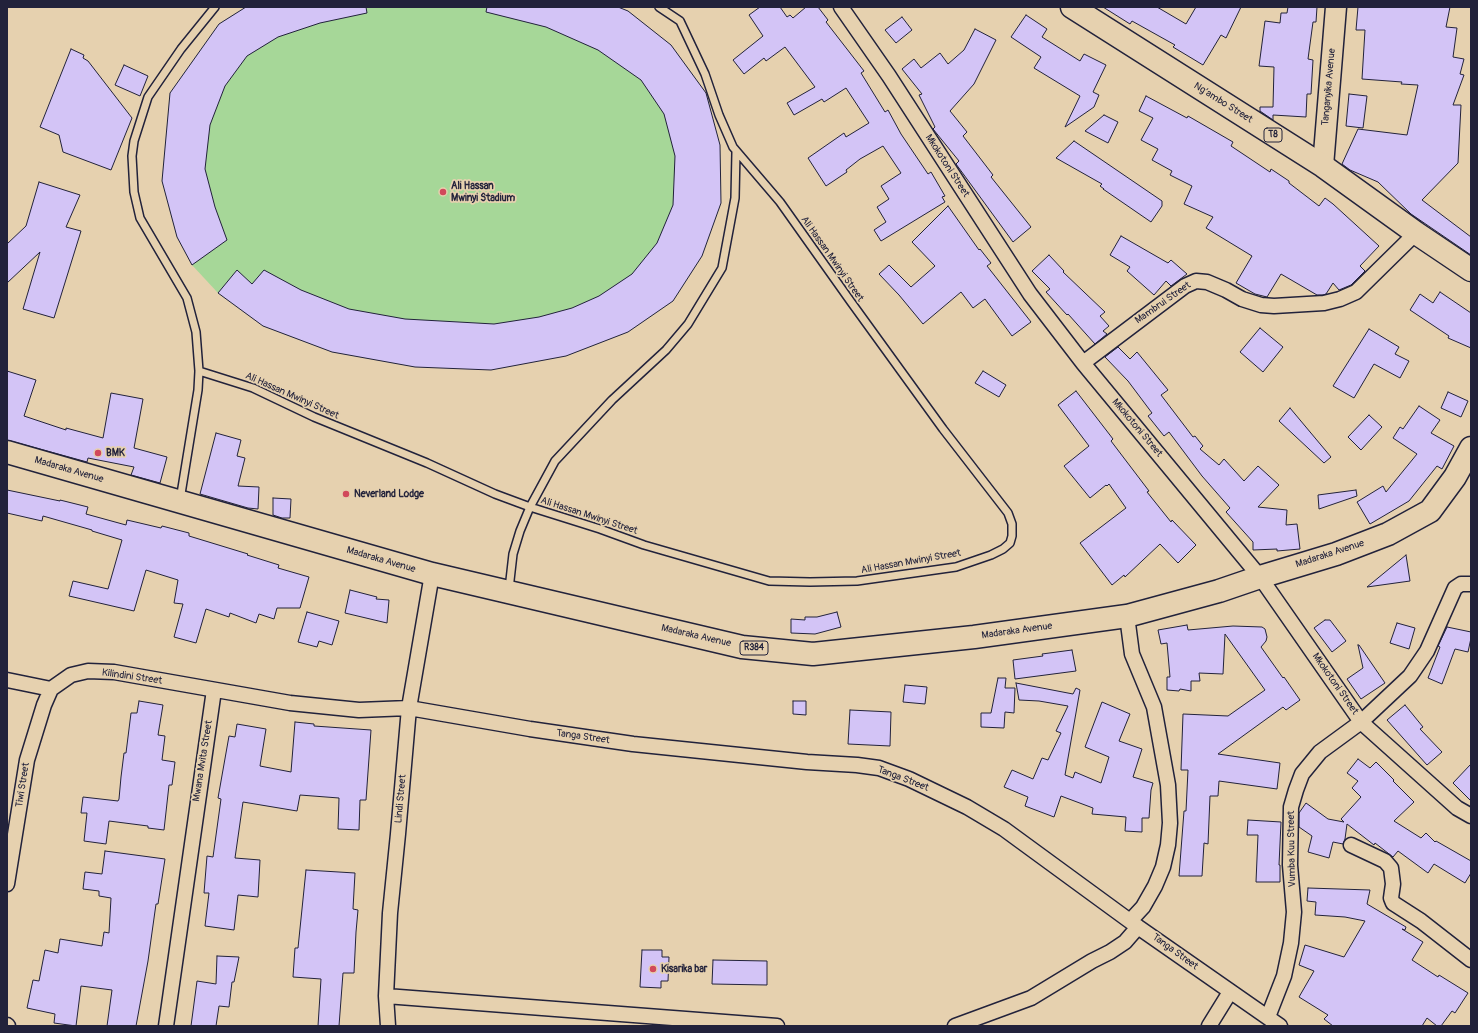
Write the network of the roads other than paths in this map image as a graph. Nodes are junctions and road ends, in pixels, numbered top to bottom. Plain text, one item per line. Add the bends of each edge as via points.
1 (215, 7) edge
2 (659, 7) edge
3 (841, 7) edge
4 (1072, 7) edge
5 (1336, 7) edge
6 (736, 152) junction
7 (1323, 166) junction
8 (1416, 233) junction
9 (1471, 270) edge
10 (1083, 363) junction
11 (200, 371) junction
12 (1471, 448) edge
13 (7, 452) edge
14 (179, 502) junction
15 (530, 507) junction
16 (432, 574) junction
17 (1260, 577) junction
18 (1471, 584) edge
19 (509, 592) junction
20 (1127, 616) junction
21 (7, 680) edge
22 (50, 689) junction
23 (214, 690) junction
24 (409, 708) junction
25 (1362, 722) junction
26 (1471, 816) edge
27 (1351, 845) dead end
28 (7, 884) edge
29 (1134, 924) junction
30 (1471, 960) edge
31 (1230, 992) junction
32 (386, 996) junction
33 (1268, 1017) junction
34 (166, 1026) edge
35 (388, 1026) edge
36 (777, 1026) edge
37 (955, 1026) edge
38 (1209, 1026) edge
39 (1280, 1026) edge

1 - 11 lane via 181,49 148,97 132,156 134,192 140,218 187,298 196,332
2 - 6 lane, Ali Hassan Mwinyi Street via 680,21 705,74 719,115
3 - 10 street, Mkokotoni Street via 889,76 1030,294
4 - 7 main road, Ng’ambo Street / T8
5 - 7 main road, Tanganyika Avenue
6 - 15 lane, Ali Hassan Mwinyi Street via 735,198 722,268 688,324 671,345 612,400 555,462
6 - 15 lane, Ali Hassan Mwinyi Street via 780,202 943,429 1008,512 1012,524 1010,543 991,555 956,567 857,582 769,581 644,545
7 - 8 main road, Ng’ambo Street / T8
8 - 9 main road, Ng’ambo Street / T8
8 - 10 street, Mambrui Street via 1356,292 1330,302 1261,306 1207,282 1196,281 1185,286
10 - 17 street, Mkokotoni Street
11 - 14 lane
11 - 15 lane, Ali Hassan Mwinyi Street via 253,388 314,417
12 - 17 main road, Madaraka Avenue / R384 via 1455,477 1430,511 1388,534 1336,554
13 - 14 main road, Madaraka Avenue / R384
14 - 16 main road, Madaraka Avenue / R384
15 - 19 lane, Ali Hassan Mwinyi Street via 513,554
16 - 19 main road, Madaraka Avenue / R384
16 - 24 street, Lindi Street
17 - 20 main road, Madaraka Avenue / R384
17 - 25 street, Mkokotoni Street
18 - 25 street, Vumba Kuu Street via 1461,584 1455,588 1427,651 1410,676
19 - 20 main road, Madaraka Avenue / R384 via 742,647 813,654 974,637
20 - 29 street via 1132,654 1154,708 1168,785 1170,823 1168,845 1160,874
21 - 22 street
22 - 23 street, Kilindini Street via 71,675 88,671 114,672
22 - 28 street, Tiwi Street via 27,760
23 - 24 street via 290,703 359,710
23 - 34 street, Mwana Mvita Street
24 - 29 street, Tanga Street via 633,744 879,768 909,779 967,807 1004,829
24 - 32 street, Lindi Street via 390,913
25 - 26 street, Mkokotoni Street via 1457,808
25 - 33 street, Vumba Kuu Street via 1320,752 1302,774 1296,790 1291,807 1290,833 1294,912 1291,943 1284,976
27 - 30 street via 1385,861 1391,868 1393,903 1422,921
29 - 31 street, Tanga Street
29 - 37 street via 1125,942 1031,998
31 - 33 street, Tanga Street
31 - 38 street
32 - 35 street, Lindi Street
32 - 36 street
33 - 39 street, Tanga Street

